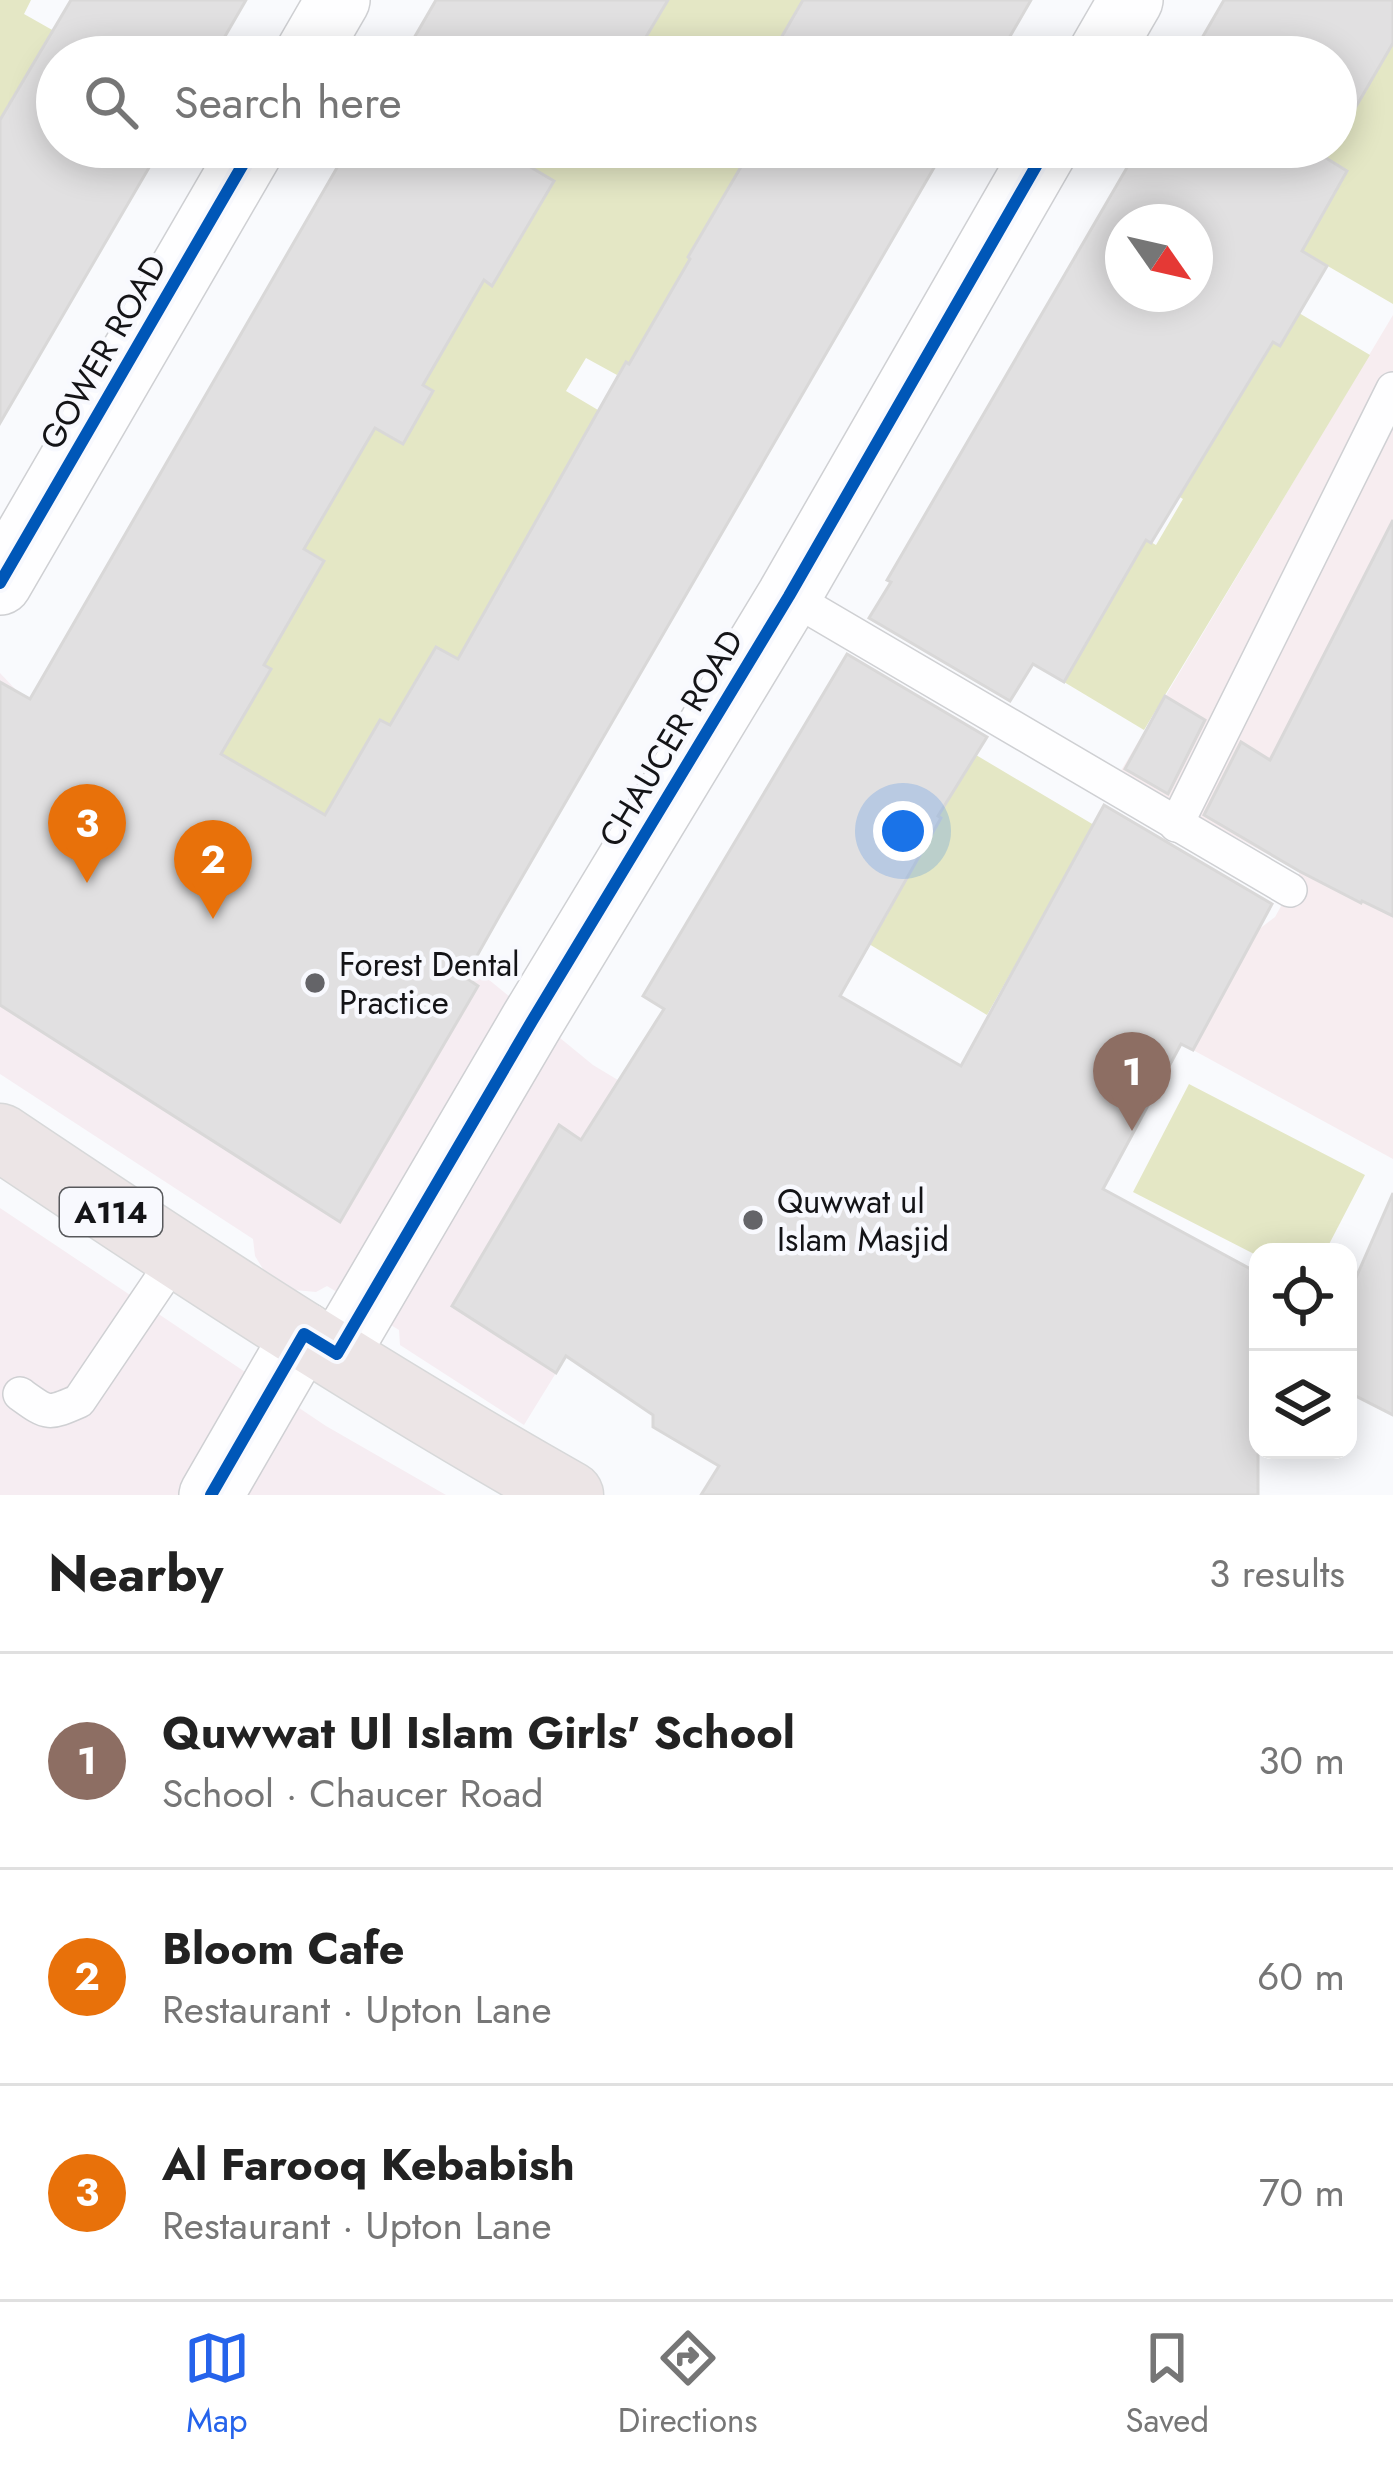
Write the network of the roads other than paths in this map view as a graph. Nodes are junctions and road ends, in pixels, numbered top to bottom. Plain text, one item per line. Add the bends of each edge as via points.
1 (338, 0) edge
2 (1131, 0) edge
3 (317, 36) edge
4 (1110, 36) edge
5 (241, 168) edge
6 (1035, 168) edge
7 (1393, 389) edge
8 (0, 583) edge
9 (789, 596) junction
10 (1176, 825) junction
11 (1290, 890) dead end
12 (0, 1137) edge
13 (177, 1256) junction
14 (321, 1344) junction
15 (20, 1394) dead end
16 (211, 1495) edge
17 (570, 1495) edge

1 - 3 street
2 - 4 street
5 - 8 street, GOWER ROAD
6 - 9 street, CHAUCER ROAD
7 - 10 lane
9 - 10 lane
9 - 14 street, CHAUCER ROAD via 532,1021
10 - 11 lane
12 - 13 main road, A114
13 - 14 main road, A114
13 - 15 lane via 80,1401 54,1412
14 - 16 street, CHAUCER ROAD
14 - 17 main road, A114

